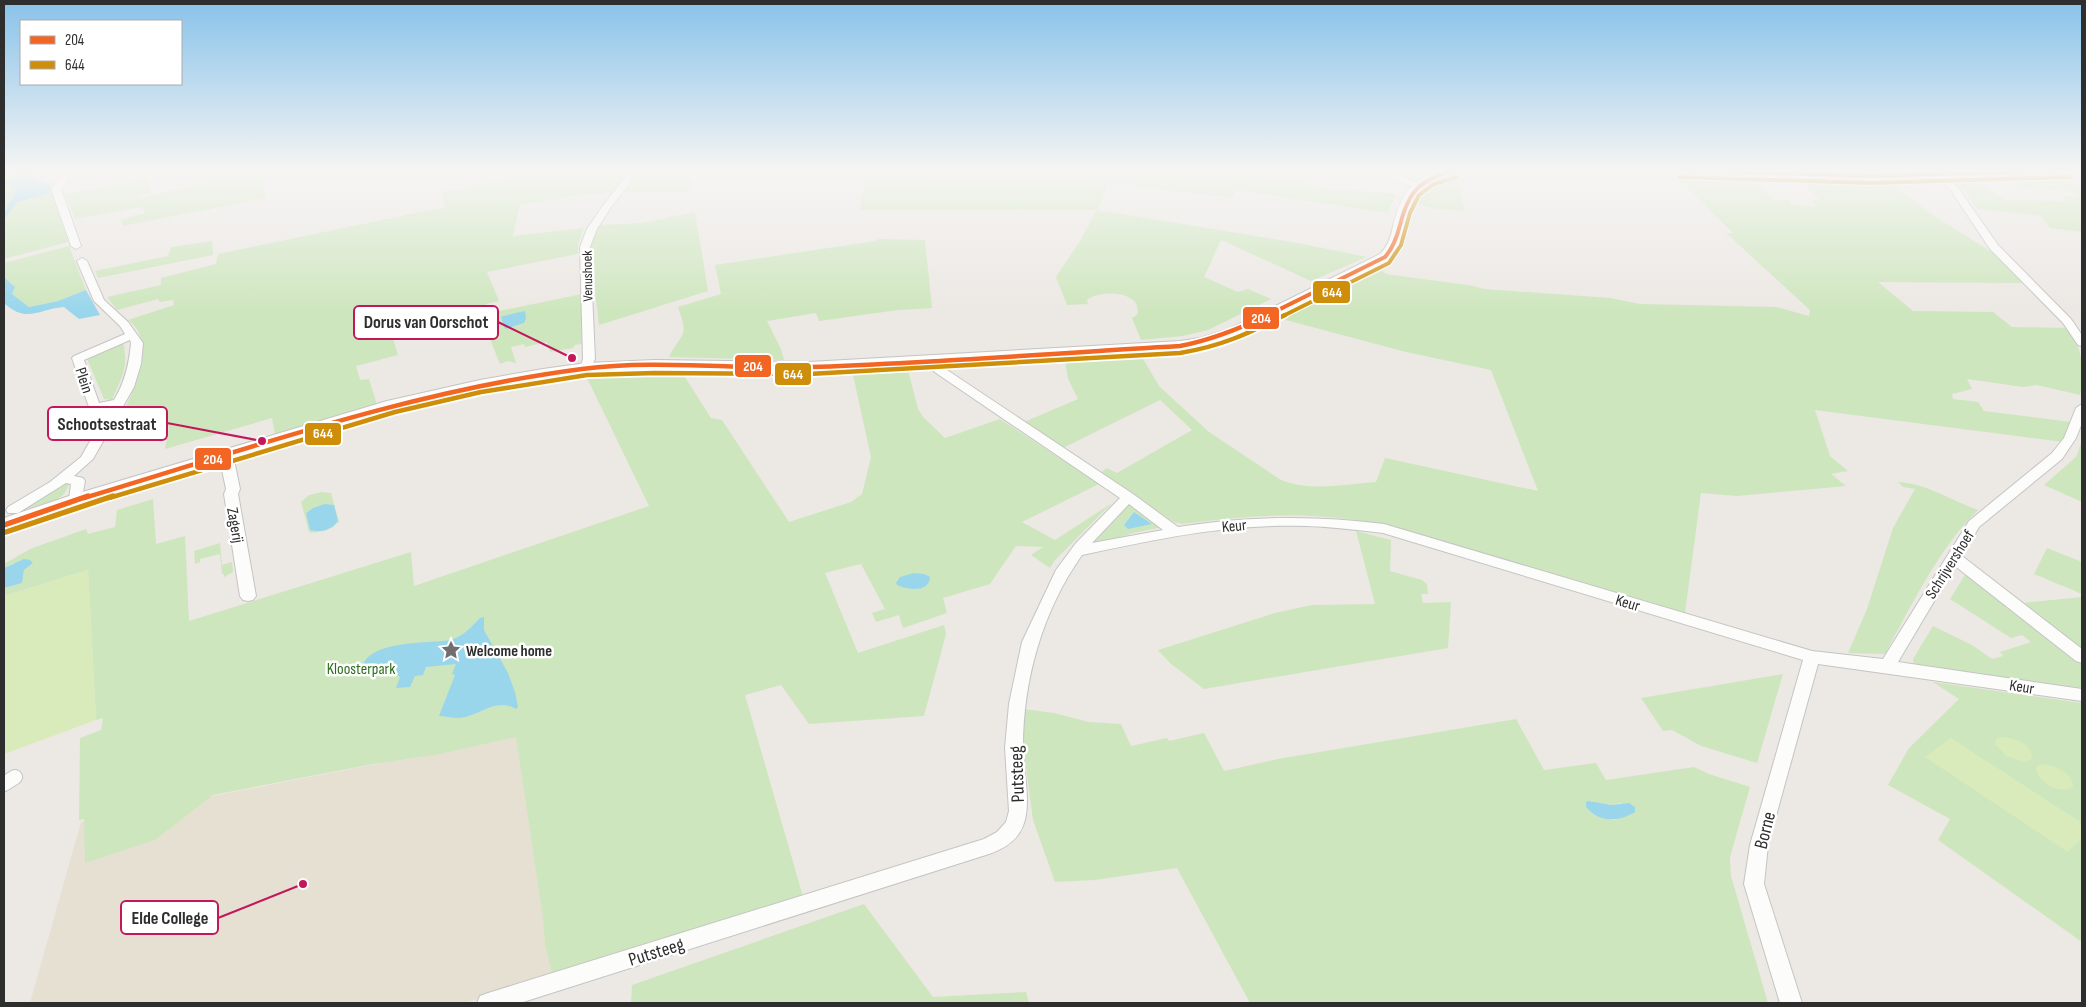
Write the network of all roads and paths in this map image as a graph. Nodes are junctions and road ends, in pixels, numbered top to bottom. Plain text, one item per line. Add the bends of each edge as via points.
1 (66, 217) edge
2 (602, 217) edge
3 (1403, 217) edge
4 (1973, 217) edge
5 (76, 246) dead end
6 (82, 261) dead end
7 (133, 335) junction
8 (2082, 344) edge
9 (929, 361) junction
10 (586, 368) junction
11 (119, 403) junction
12 (2082, 408) edge
13 (226, 455) junction
14 (64, 478) junction
15 (1128, 497) junction
16 (68, 503) junction
17 (7, 518) edge
18 (1174, 531) junction
19 (1077, 551) junction
20 (1953, 557) junction
21 (248, 596) dead end
22 (1812, 657) junction
23 (2082, 657) edge
24 (1887, 666) junction
25 (2082, 695) edge
26 (488, 1003) edge
27 (1791, 1003) edge

1 - 5 street
2 - 10 street, Venushoek via 587,237 585,247 589,359
3 - 9 main road via 1394,248 1385,257 1234,332 1203,342
4 - 8 street via 1994,247 2067,321
6 - 7 street via 99,302
7 - 11 street via 137,343 135,364
7 - 11 street, Plein via 78,358 94,407
9 - 10 main road via 809,367 655,365
9 - 15 street
10 - 13 main road via 452,390
11 - 14 street via 86,459
12 - 20 street, Schrijvershoef via 2070,438 2057,456 1974,524
13 - 16 main road
13 - 21 street, Zagerij
14 - 16 street via 78,481
14 - 17 street
15 - 18 street
15 - 19 street, Putsteeg
16 - 17 main road
18 - 19 street, Keur
18 - 22 street, Keur via 1302,520 1345,522 1384,529
19 - 26 street, Putsteeg via 1061,574 1030,642 1018,704 1014,748 1018,811 1014,826 1004,838 989,846
20 - 23 street
20 - 24 street, Schrijvershoef
22 - 24 street, Keur
22 - 27 street, Borne via 1759,845 1754,884
24 - 25 street, Keur

